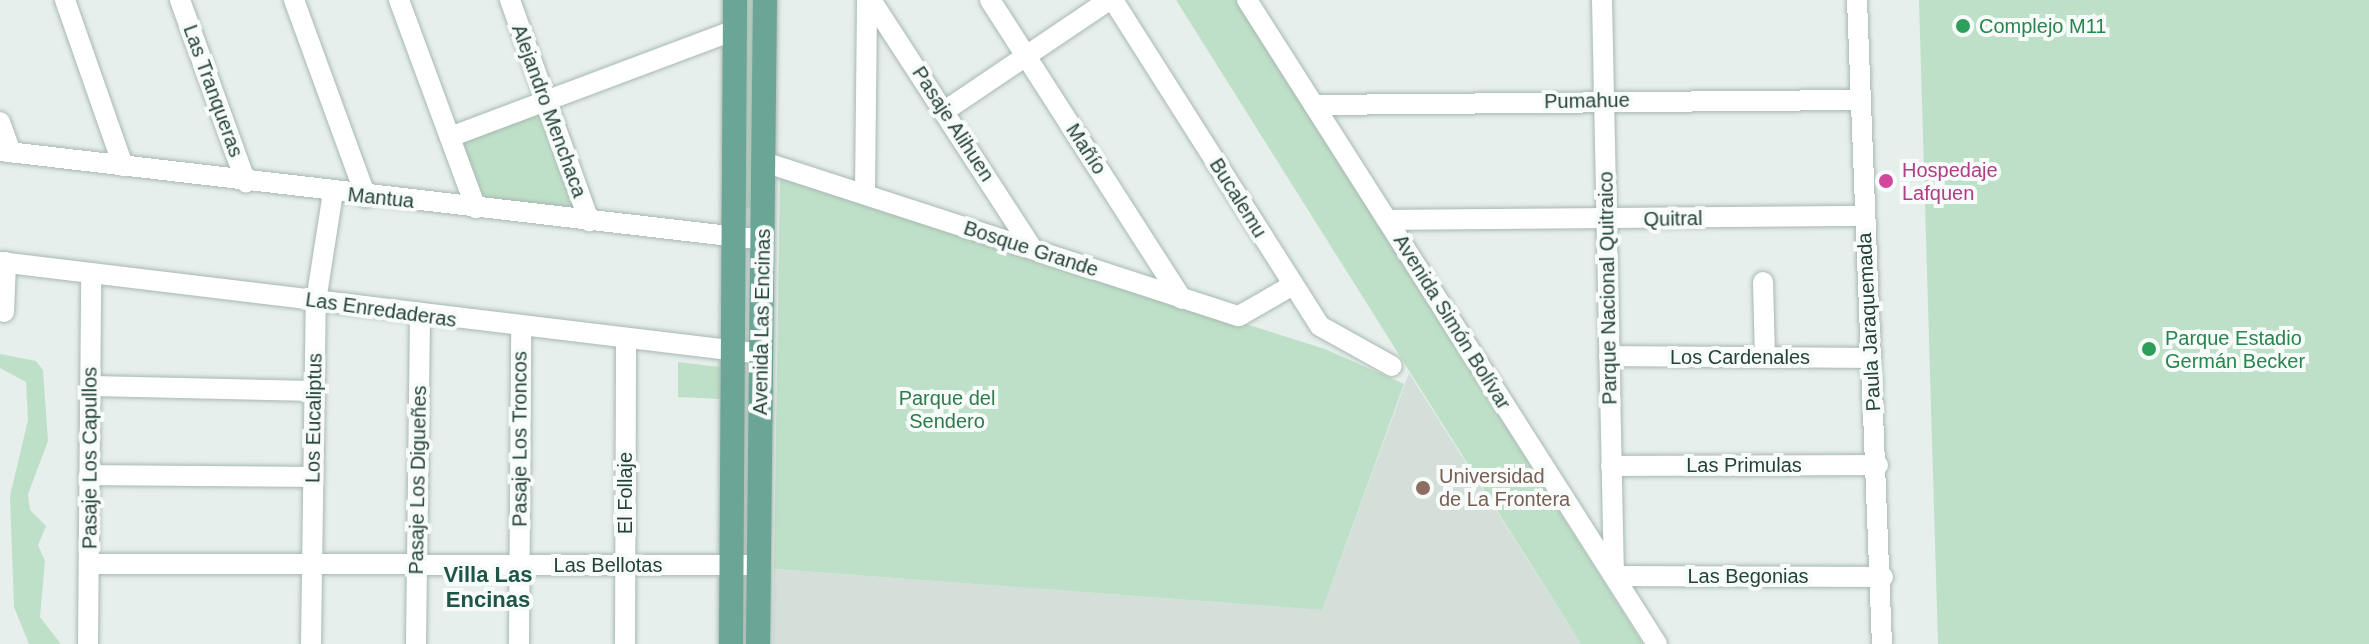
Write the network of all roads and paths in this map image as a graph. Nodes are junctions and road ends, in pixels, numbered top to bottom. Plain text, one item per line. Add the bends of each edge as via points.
1 (65, 0) edge
2 (180, 0) edge
3 (294, 0) edge
4 (399, 0) edge
5 (510, 0) edge
6 (735, 0) edge
7 (765, 0) edge
8 (869, 0) edge
9 (990, 0) edge
10 (1111, 0) edge
11 (1247, 0) edge
12 (1602, 0) edge
13 (1857, 0) edge
14 (735, 30) junction
15 (1027, 56) junction
16 (1859, 100) junction
17 (1604, 101) junction
18 (545, 102) junction
19 (1314, 105) junction
20 (946, 110) junction
21 (0, 122) edge
22 (450, 137) junction
23 (6, 152) edge
24 (764, 162) junction
25 (123, 166) junction
26 (246, 182) junction
27 (333, 193) junction
28 (865, 194) junction
29 (366, 197) junction
30 (476, 208) junction
31 (1863, 216) junction
32 (1387, 220) junction
33 (1606, 220) junction
34 (589, 221) junction
35 (734, 238) junction
36 (763, 240) junction
37 (1033, 249) junction
38 (3, 262) edge
39 (91, 273) junction
40 (1763, 282) dead end
41 (1293, 285) junction
42 (1182, 299) junction
43 (316, 301) junction
44 (4, 312) dead end
45 (420, 317) junction
46 (521, 329) junction
47 (626, 341) junction
48 (733, 352) junction
49 (762, 354) junction
50 (1609, 356) junction
51 (1765, 357) junction
52 (1871, 358) junction
53 (1392, 366) dead end
54 (91, 386) junction
55 (315, 391) junction
56 (1878, 465) junction
57 (1611, 466) junction
58 (89, 475) junction
59 (313, 477) junction
60 (89, 564) junction
61 (312, 564) junction
62 (417, 564) junction
63 (520, 565) junction
64 (625, 565) junction
65 (731, 565) junction
66 (760, 565) junction
67 (1614, 576) junction
68 (1883, 577) junction
69 (88, 644) edge
70 (311, 644) edge
71 (416, 644) edge
72 (519, 644) edge
73 (625, 644) edge
74 (731, 644) edge
75 (758, 644) edge
76 (1657, 644) edge
77 (1882, 644) edge

1 - 25 street
2 - 26 street, Las Tranqueras
3 - 29 street
4 - 22 street
5 - 18 street, Alejandro Menchaca
6 - 14 main road, Avenida Las Encinas
7 - 24 main road, Avenida Las Encinas
8 - 20 street, Pasaje Alihuen
8 - 28 street
9 - 15 street, Mañío
10 - 15 street, Bucalemu
10 - 41 street, Bucalemu
11 - 19 street, Avenida Simón Bolívar
12 - 17 street, Parque Nacional Quitraico
13 - 16 street, Paula Jaraquemada
14 - 18 street
14 - 35 main road, Avenida Las Encinas
15 - 20 street, Bucalemu
15 - 42 street, Mañío
16 - 17 street, Pumahue
16 - 31 street, Paula Jaraquemada
17 - 19 street, Pumahue
17 - 33 street, Parque Nacional Quitraico
18 - 22 street
18 - 34 street, Alejandro Menchaca
19 - 32 street, Avenida Simón Bolívar
20 - 37 street, Pasaje Alihuen
21 - 23 street
22 - 30 street
23 - 25 street, Mantua
24 - 28 street, Bosque Grande
24 - 36 main road, Avenida Las Encinas
25 - 26 street, Mantua
26 - 27 street, Mantua
27 - 29 street, Mantua
27 - 43 street, Los Eucaliptus
28 - 37 street, Bosque Grande
29 - 30 street, Mantua
30 - 34 street, Mantua
31 - 33 street, Quitral
31 - 52 street, Paula Jaraquemada
32 - 33 street, Quitral
32 - 67 street, Avenida Simón Bolívar
33 - 50 street, Parque Nacional Quitraico
34 - 35 street, Mantua
35 - 36 street, Mantua
35 - 48 main road, Avenida Las Encinas
36 - 49 main road, Avenida Las Encinas
37 - 42 street, Bosque Grande
38 - 39 street, Las Enredaderas
38 - 44 street
39 - 43 street, Las Enredaderas
39 - 54 street, Pasaje Los Capullos
40 - 51 street
41 - 42 street, Bosque Grande via 1239,316
41 - 53 street, Bucalemu via 1336,340
43 - 45 street, Las Enredaderas
43 - 55 street, Los Eucaliptus
45 - 46 street, Las Enredaderas
45 - 62 street, Pasaje Los Digueñes
46 - 47 street, Las Enredaderas
46 - 63 street, Pasaje Los Troncos
47 - 48 street, Las Enredaderas
47 - 64 street, El Follaje
48 - 49 street, Las Enredaderas
48 - 65 main road, Avenida Las Encinas
49 - 66 main road, Avenida Las Encinas
50 - 51 street, Los Cardenales
50 - 57 street, Parque Nacional Quitraico
51 - 52 street, Los Cardenales
52 - 56 street, Paula Jaraquemada
54 - 55 street
54 - 58 street, Pasaje Los Capullos
55 - 59 street, Los Eucaliptus
56 - 57 street, Las Primulas
56 - 68 street, Paula Jaraquemada
57 - 67 street, Parque Nacional Quitraico
58 - 59 street
58 - 60 street, Pasaje Los Capullos
59 - 61 street, Los Eucaliptus
60 - 61 street, Las Bellotas
60 - 69 street, Pasaje Los Capullos
61 - 62 street, Las Bellotas
61 - 70 street, Los Eucaliptus
62 - 63 street, Las Bellotas
62 - 71 street, Pasaje Los Digueñes
63 - 64 street, Las Bellotas
63 - 72 street, Pasaje Los Troncos
64 - 65 street, Las Bellotas
64 - 73 street, El Follaje
65 - 66 street, Las Bellotas
65 - 74 main road, Avenida Las Encinas
66 - 75 main road, Avenida Las Encinas
67 - 68 street, Las Begonias
67 - 76 street, Avenida Simón Bolívar
68 - 77 street, Paula Jaraquemada

